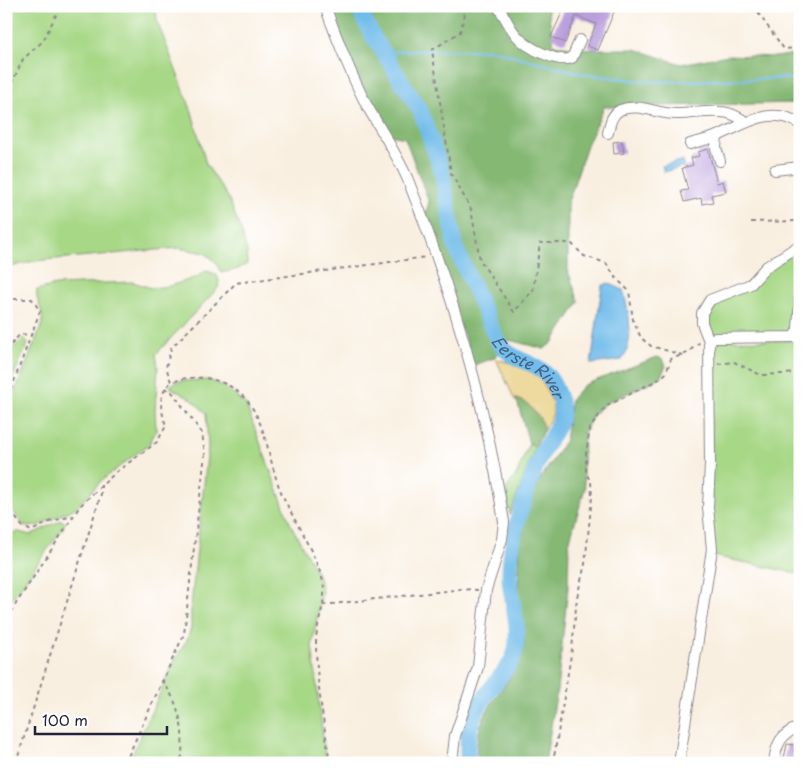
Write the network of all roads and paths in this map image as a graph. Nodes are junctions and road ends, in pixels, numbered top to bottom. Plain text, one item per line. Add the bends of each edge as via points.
1 (58, 6) edge
2 (326, 6) edge
3 (467, 6) edge
4 (497, 6) edge
5 (752, 6) edge
6 (580, 40) dead end
7 (800, 48) edge
8 (6, 89) edge
9 (746, 122) junction
10 (800, 124) edge
11 (608, 133) dead end
12 (717, 136) junction
13 (690, 144) dead end
14 (720, 161) dead end
15 (800, 167) edge
16 (775, 170) dead end
17 (800, 221) edge
18 (751, 222) dead end
19 (800, 245) edge
20 (436, 256) junction
21 (800, 298) edge
22 (6, 299) edge
23 (32, 335) junction
24 (707, 338) junction
25 (6, 351) edge
26 (682, 355) junction
27 (710, 365) junction
28 (800, 373) edge
29 (172, 382) junction
30 (165, 388) junction
31 (6, 403) edge
32 (101, 485) junction
33 (6, 506) edge
34 (73, 516) junction
35 (486, 590) junction
36 (324, 605) junction
37 (6, 619) edge
38 (162, 680) junction
39 (800, 727) edge
40 (16, 763) edge
41 (125, 763) edge
42 (181, 763) edge
43 (330, 763) edge
44 (452, 763) edge
45 (554, 763) edge
46 (679, 763) edge
47 (774, 763) edge

1 - 8 path via 58,13 43,41 23,59
2 - 20 street via 362,96 408,179
3 - 26 path via 460,32 432,50 451,173 471,209 480,260 514,312 533,290 540,243 571,244 584,256 606,263 629,291 633,320 641,338 652,346
4 - 6 street via 527,46 549,56 572,58
5 - 7 path via 784,49
9 - 10 street via 775,116
9 - 11 street via 729,113 716,111 677,114 637,107 617,112
9 - 12 street
12 - 13 street
12 - 14 street
15 - 16 street
17 - 18 path
19 - 24 street via 766,267 750,284 710,300 702,313
20 - 29 path via 236,283 171,348 166,367
20 - 35 street via 469,362 502,504 502,539
21 - 24 street via 798,329 794,337
22 - 23 path via 32,298 40,311
23 - 25 path via 20,334
23 - 31 path
24 - 26 path
24 - 27 street
26 - 45 path via 671,359 666,373 651,385 605,407 590,428 586,473 591,482 592,498 585,564 576,597 572,649
27 - 28 path via 734,362 761,375
27 - 46 street via 708,507 712,549
29 - 30 path
29 - 36 path via 187,377 214,379 236,388 252,405 268,442 280,490 323,579
30 - 32 path via 160,403 166,426 157,442
30 - 38 path via 172,392 202,433 205,454 184,634
32 - 34 path
32 - 40 path via 101,494
33 - 34 path via 22,526 31,531
34 - 37 path
35 - 36 path via 463,589
35 - 44 street via 478,667 455,736
36 - 43 path via 316,640
38 - 41 path
38 - 42 path via 174,696 184,739
39 - 47 street via 781,738 776,746

